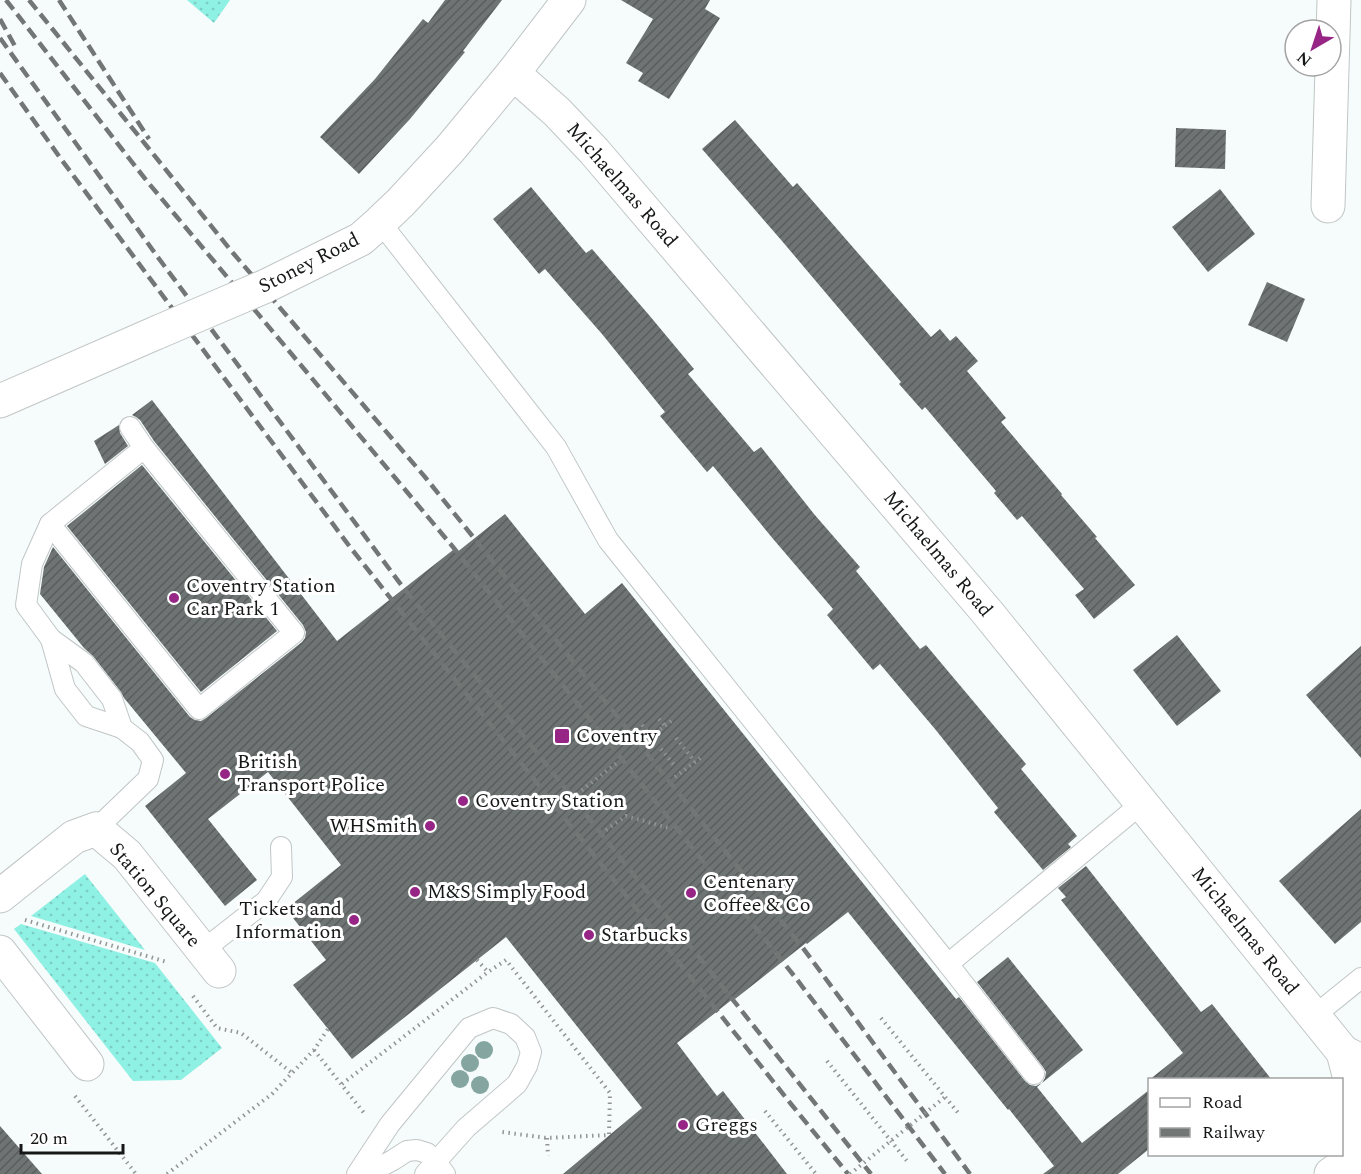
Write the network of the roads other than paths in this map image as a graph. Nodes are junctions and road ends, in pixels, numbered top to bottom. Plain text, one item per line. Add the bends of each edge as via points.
1 (569, 0) edge
2 (1334, 0) edge
3 (513, 73) junction
4 (1328, 206) dead end
5 (370, 230) junction
6 (0, 401) edge
7 (130, 427) dead end
8 (144, 448) junction
9 (50, 524) junction
10 (51, 639) junction
11 (122, 728) junction
12 (1141, 804) junction
13 (96, 829) junction
14 (281, 847) dead end
15 (9, 908) edge
16 (0, 952) edge
17 (211, 961) joint
18 (948, 964) junction
19 (1361, 978) edge
20 (1314, 1016) junction
21 (1352, 1057) edge
22 (87, 1064) dead end
23 (1035, 1074) dead end
24 (1360, 1154) edge
25 (435, 1170) edge
26 (357, 1174) edge
27 (367, 1174) edge
28 (1331, 1174) edge

1 - 3 street, Stoney Road
2 - 4 street
3 - 5 street, Stoney Road via 450,149
3 - 12 street, Michaelmas Road via 594,151 987,612
5 - 6 street, Stoney Road, bridge via 266,286
5 - 18 lane via 556,447 608,540
7 - 8 lane
8 - 9 lane
8 - 9 lane via 294,633 199,709
9 - 10 lane via 32,564 26,605
10 - 11 lane via 84,663 112,699
10 - 11 lane via 64,689 86,716
11 - 13 lane via 140,742 153,760 148,779
12 - 18 lane
12 - 20 street, Michaelmas Road
13 - 15 street, Station Square via 74,837
13 - 17 street, Station Square via 127,855
14 - 17 lane via 282,877 266,901
16 - 22 street
18 - 23 lane
19 - 20 lane
20 - 21 street, Michaelmas Road
21 - 24 street, Michaelmas Road
24 - 28 street
25 - 26 lane via 466,1128 517,1084 527,1066 531,1052 525,1037 511,1024 493,1018 469,1028 390,1124
25 - 27 lane via 427,1153 417,1150 407,1151

